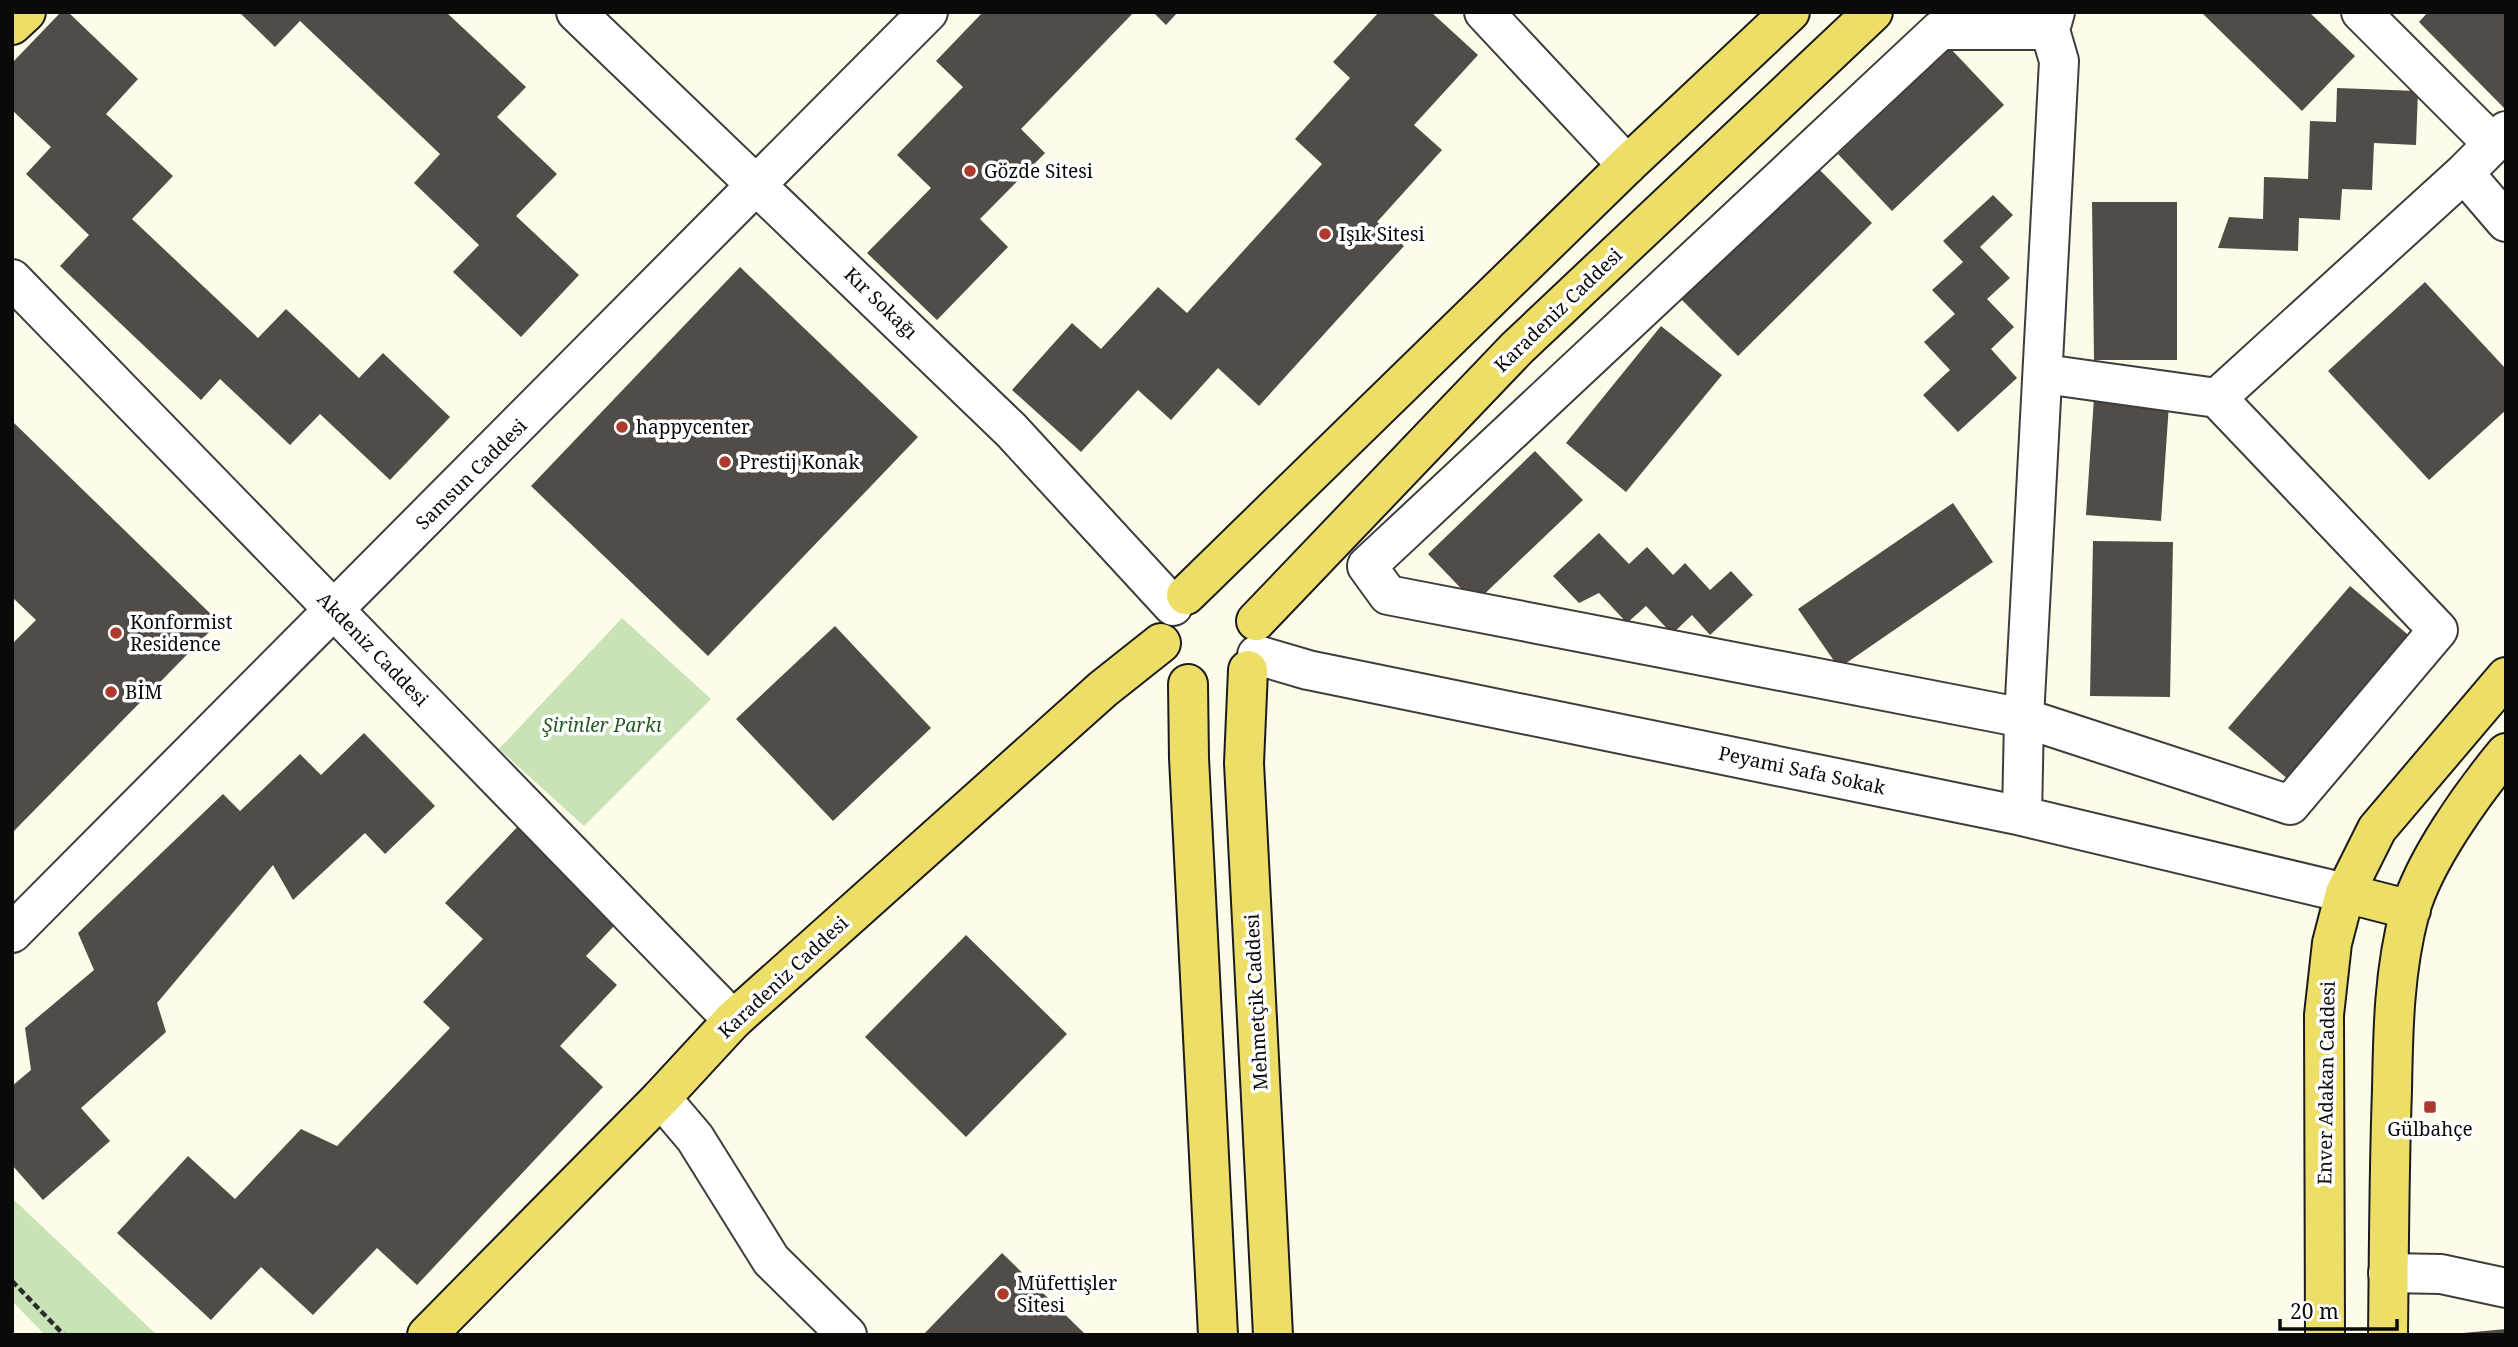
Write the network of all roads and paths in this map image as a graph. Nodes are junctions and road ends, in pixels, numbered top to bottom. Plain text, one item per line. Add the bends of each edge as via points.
1 (26, 12) edge
2 (576, 12) edge
3 (928, 12) edge
4 (1484, 12) edge
5 (1790, 12) edge
6 (1874, 12) edge
7 (2361, 12) edge
8 (2053, 21) edge
9 (12, 25) edge
10 (2499, 137) edge
11 (1627, 165) junction
12 (2464, 173) junction
13 (759, 185) junction
14 (2506, 222) edge
15 (12, 279) edge
16 (2044, 374) junction
17 (2217, 398) junction
18 (1180, 601) junction
19 (335, 610) junction
20 (1161, 643) junction
21 (1254, 649) junction
22 (2506, 677) edge
23 (1188, 684) junction
24 (2024, 718) junction
25 (2506, 753) edge
26 (2022, 816) junction
27 (2346, 893) junction
28 (2410, 910) junction
29 (12, 933) edge
30 (733, 1020) junction
31 (662, 1098) junction
32 (2388, 1273) junction
33 (12, 1281) edge
34 (2506, 1288) edge
35 (64, 1335) edge
36 (427, 1335) edge
37 (847, 1335) edge
38 (1218, 1335) edge
39 (1273, 1335) edge
40 (2325, 1335) edge
41 (2388, 1335) edge

1 - 9 main road
2 - 13 street, Kır Sokağı
3 - 13 street, Samsun Caddesi
4 - 11 street
5 - 11 main road
6 - 21 main road, Karadeniz Caddesi via 1517,348
7 - 10 street
8 - 16 street via 2059,61
8 - 24 street via 1940,30 1367,566 1388,595
10 - 12 street
11 - 18 main road
12 - 14 street
12 - 17 street
13 - 18 street, Kır Sokağı
13 - 19 street, Samsun Caddesi
15 - 19 street, Akdeniz Caddesi
16 - 17 street
16 - 24 street
17 - 24 street via 2438,630 2290,805
18 - 20 main road via 1163,626
18 - 21 main road via 1218,590 1234,596 1247,607
19 - 29 street, Samsun Caddesi
19 - 30 street, Akdeniz Caddesi
20 - 23 main road via 1165,659
20 - 30 main road, Karadeniz Caddesi via 1103,689
21 - 23 main road via 1235,681 1219,687
21 - 26 street, Peyami Safa Sokak via 1308,670
21 - 39 main road, Mehmetçik Caddesi via 1244,763
22 - 27 main road, Enver Adakan Caddesi via 2376,829
23 - 38 main road
24 - 26 street
25 - 28 main road via 2482,782 2425,873
26 - 27 street, Peyami Safa Sokak
27 - 28 main road
27 - 40 main road, Enver Adakan Caddesi via 2332,943 2324,1015
28 - 32 main road via 2393,1031
30 - 31 main road, Karadeniz Caddesi
31 - 36 main road, Karadeniz Caddesi
31 - 37 street via 695,1139 771,1260
32 - 34 street via 2441,1274
32 - 41 main road
33 - 35 path

